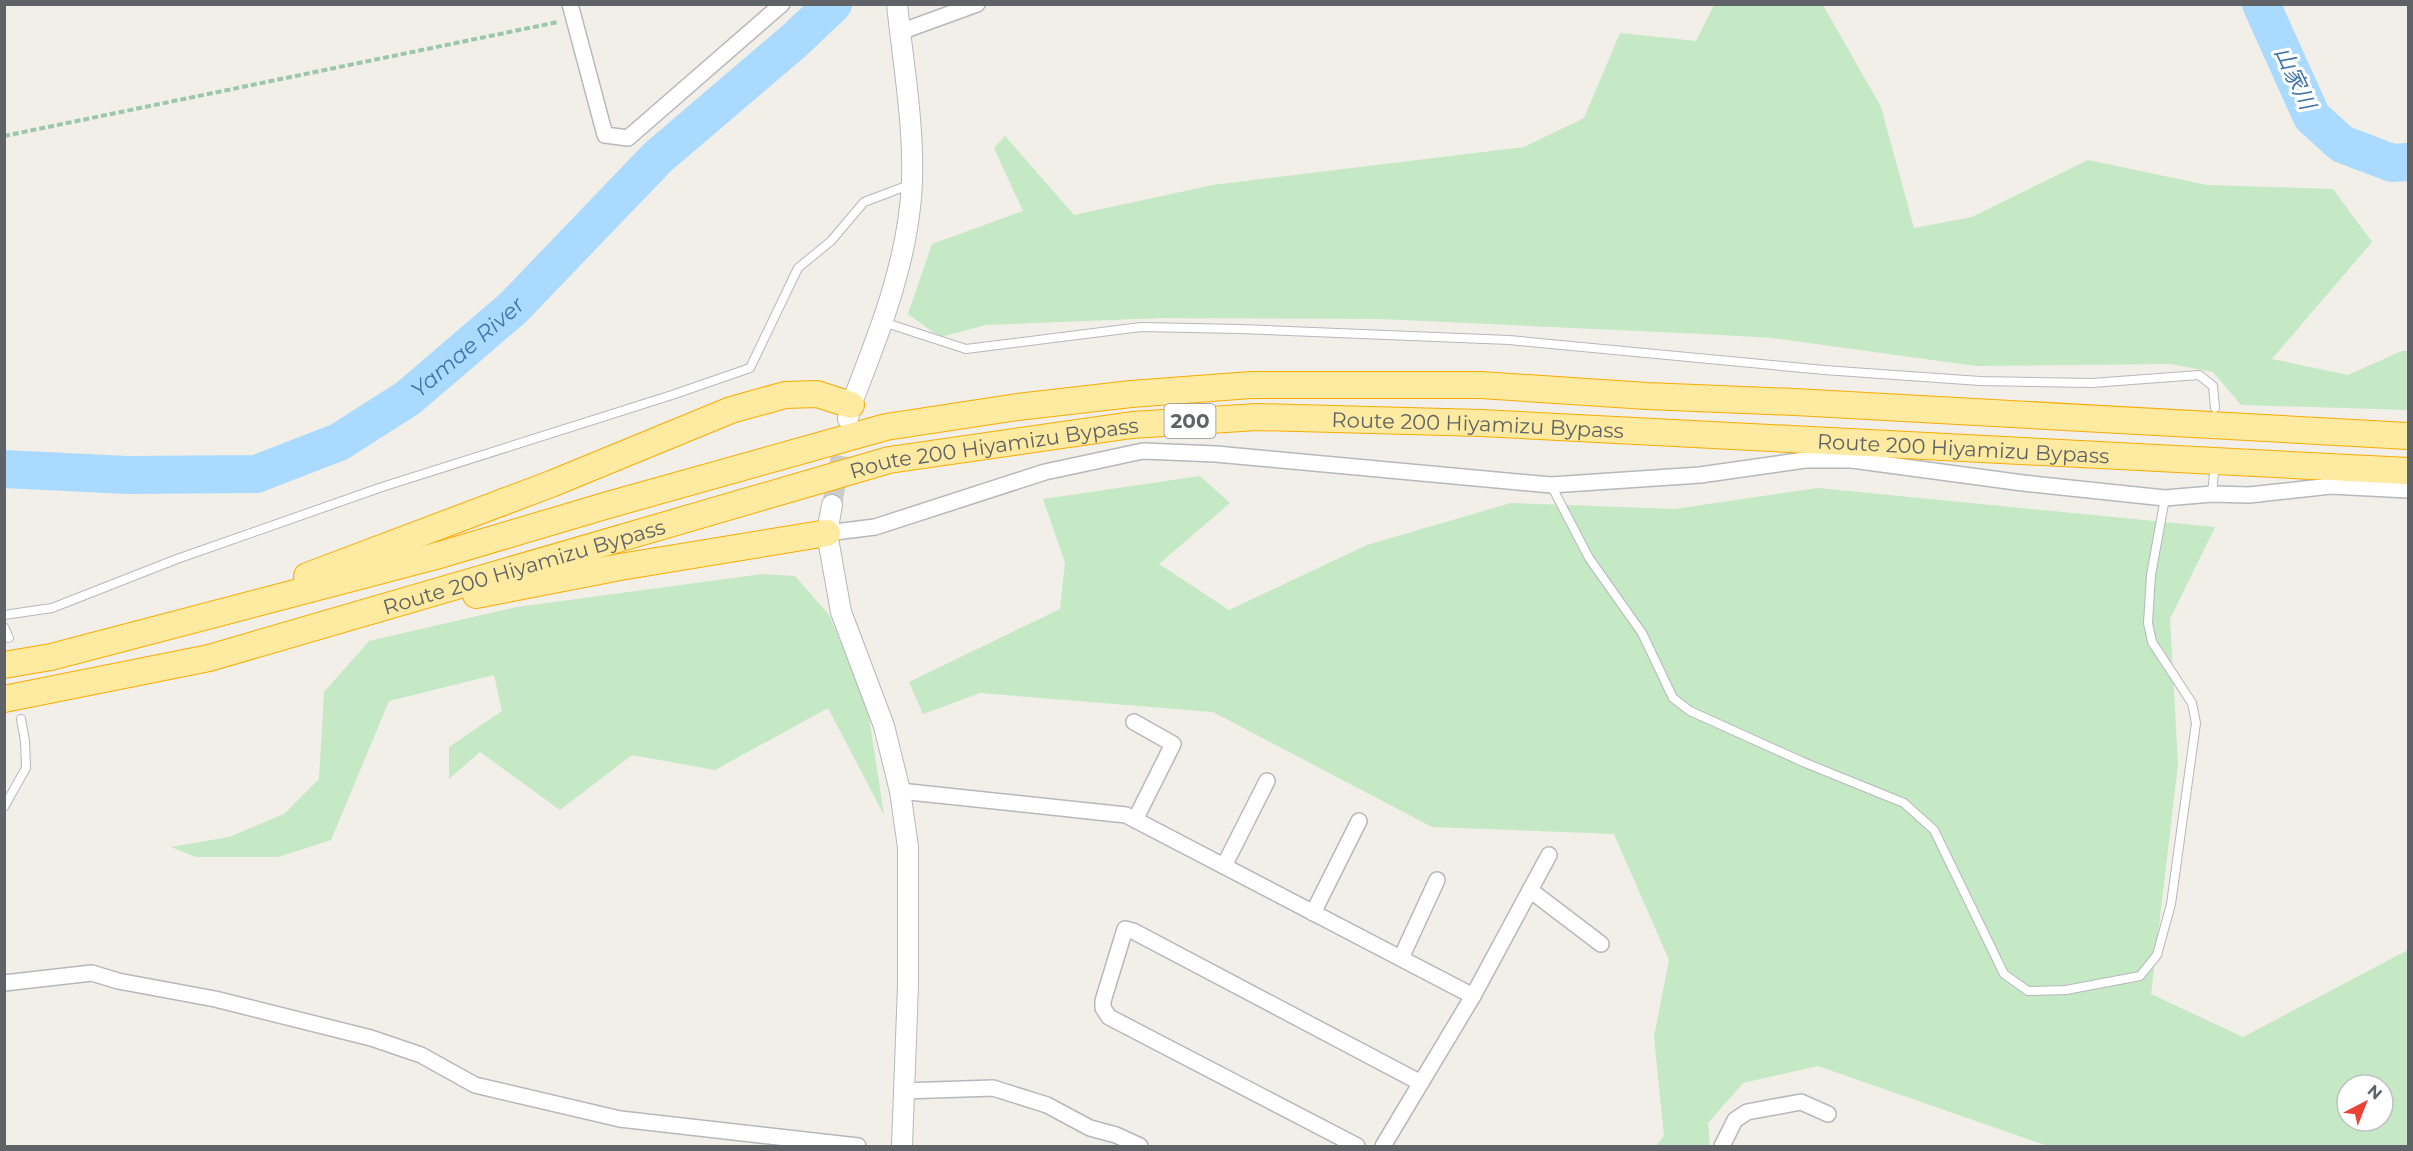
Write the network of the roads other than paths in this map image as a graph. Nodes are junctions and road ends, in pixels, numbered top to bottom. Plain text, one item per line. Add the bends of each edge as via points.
1 (782, 4) edge
2 (897, 4) edge
3 (977, 4) edge
4 (572, 12) edge
5 (900, 32) junction
6 (912, 184) junction
7 (883, 322) junction
8 (2215, 408) dead end
9 (849, 412) joint
10 (2409, 436) edge
11 (2409, 471) edge
12 (2214, 473) dead end
13 (1551, 485) junction
14 (2409, 490) edge
15 (2212, 494) junction
16 (2165, 498) junction
17 (832, 506) tunnel mouth
18 (827, 533) junction
19 (4, 615) edge
20 (204, 617) junction
21 (4, 627) edge
22 (307, 630) junction
23 (9, 638) dead end
24 (4, 665) edge
25 (4, 699) edge
26 (21, 719) dead end
27 (1134, 722) dead end
28 (1267, 781) dead end
29 (900, 791) junction
30 (4, 807) edge
31 (1135, 820) junction
32 (1359, 821) dead end
33 (1549, 855) dead end
34 (1224, 866) junction
35 (1437, 880) dead end
36 (1530, 890) junction
37 (1313, 913) junction
38 (1601, 944) dead end
39 (1401, 958) junction
40 (4, 983) edge
41 (1473, 996) junction
42 (1421, 1083) junction
43 (903, 1090) junction
44 (1828, 1114) dead end
45 (858, 1146) edge
46 (902, 1146) edge
47 (1140, 1146) edge
48 (1358, 1146) edge
49 (1383, 1146) edge
50 (1722, 1146) edge

1 - 4 street via 628,138 605,135
2 - 5 street
3 - 5 street
5 - 6 street
6 - 7 street via 904,245
6 - 19 lane via 864,202 831,241 798,268 750,368 382,487 52,608
7 - 8 lane via 966,349 1141,327 1240,328 1509,340 1980,381 2092,383 2199,375 2213,386
7 - 9 street
9 - 20 highway via 817,394 785,395 731,410 551,484
10 - 20 highway, Route 200 Hiyamizu Bypass / 200 via 1482,385 1251,385 1131,394 886,427 436,556
11 - 22 highway, Route 200 Hiyamizu Bypass / 200 via 1481,423 1257,417 1132,425 889,460
12 - 15 lane
13 - 16 street via 1700,475 1805,460 1852,460
13 - 16 lane via 1589,558 1642,633 1673,698 1701,716 1904,803 1934,830 2004,974 2028,992 2066,990 2140,976 2157,955 2171,904 2196,723 2192,703 2152,642 2148,623 2151,575
13 - 18 street via 1216,454 1143,451 1045,472 875,527
14 - 15 street via 2331,486 2249,495
15 - 16 street
17 - 18 street
18 - 22 highway via 620,567
18 - 29 street via 841,612 884,726
20 - 24 highway, Route 200 Hiyamizu Bypass / 200 via 51,657
21 - 23 lane
22 - 25 highway, Route 200 Hiyamizu Bypass / 200 via 209,658
26 - 30 lane via 26,768
27 - 31 street via 1173,744
28 - 34 street
29 - 31 street via 1126,815
29 - 43 street via 908,847 909,910
31 - 34 street
32 - 37 street
33 - 36 street
34 - 37 street
35 - 39 street
36 - 38 street
36 - 41 street
37 - 39 street
39 - 41 street
40 - 45 street via 92,973 371,1038 421,1055 475,1084 620,1119
41 - 42 street
42 - 48 street via 1125,929 1103,1001 1109,1017
42 - 49 street
43 - 46 street
43 - 47 street via 993,1088 1047,1105 1090,1128
44 - 50 street via 1801,1102 1747,1112 1735,1120

